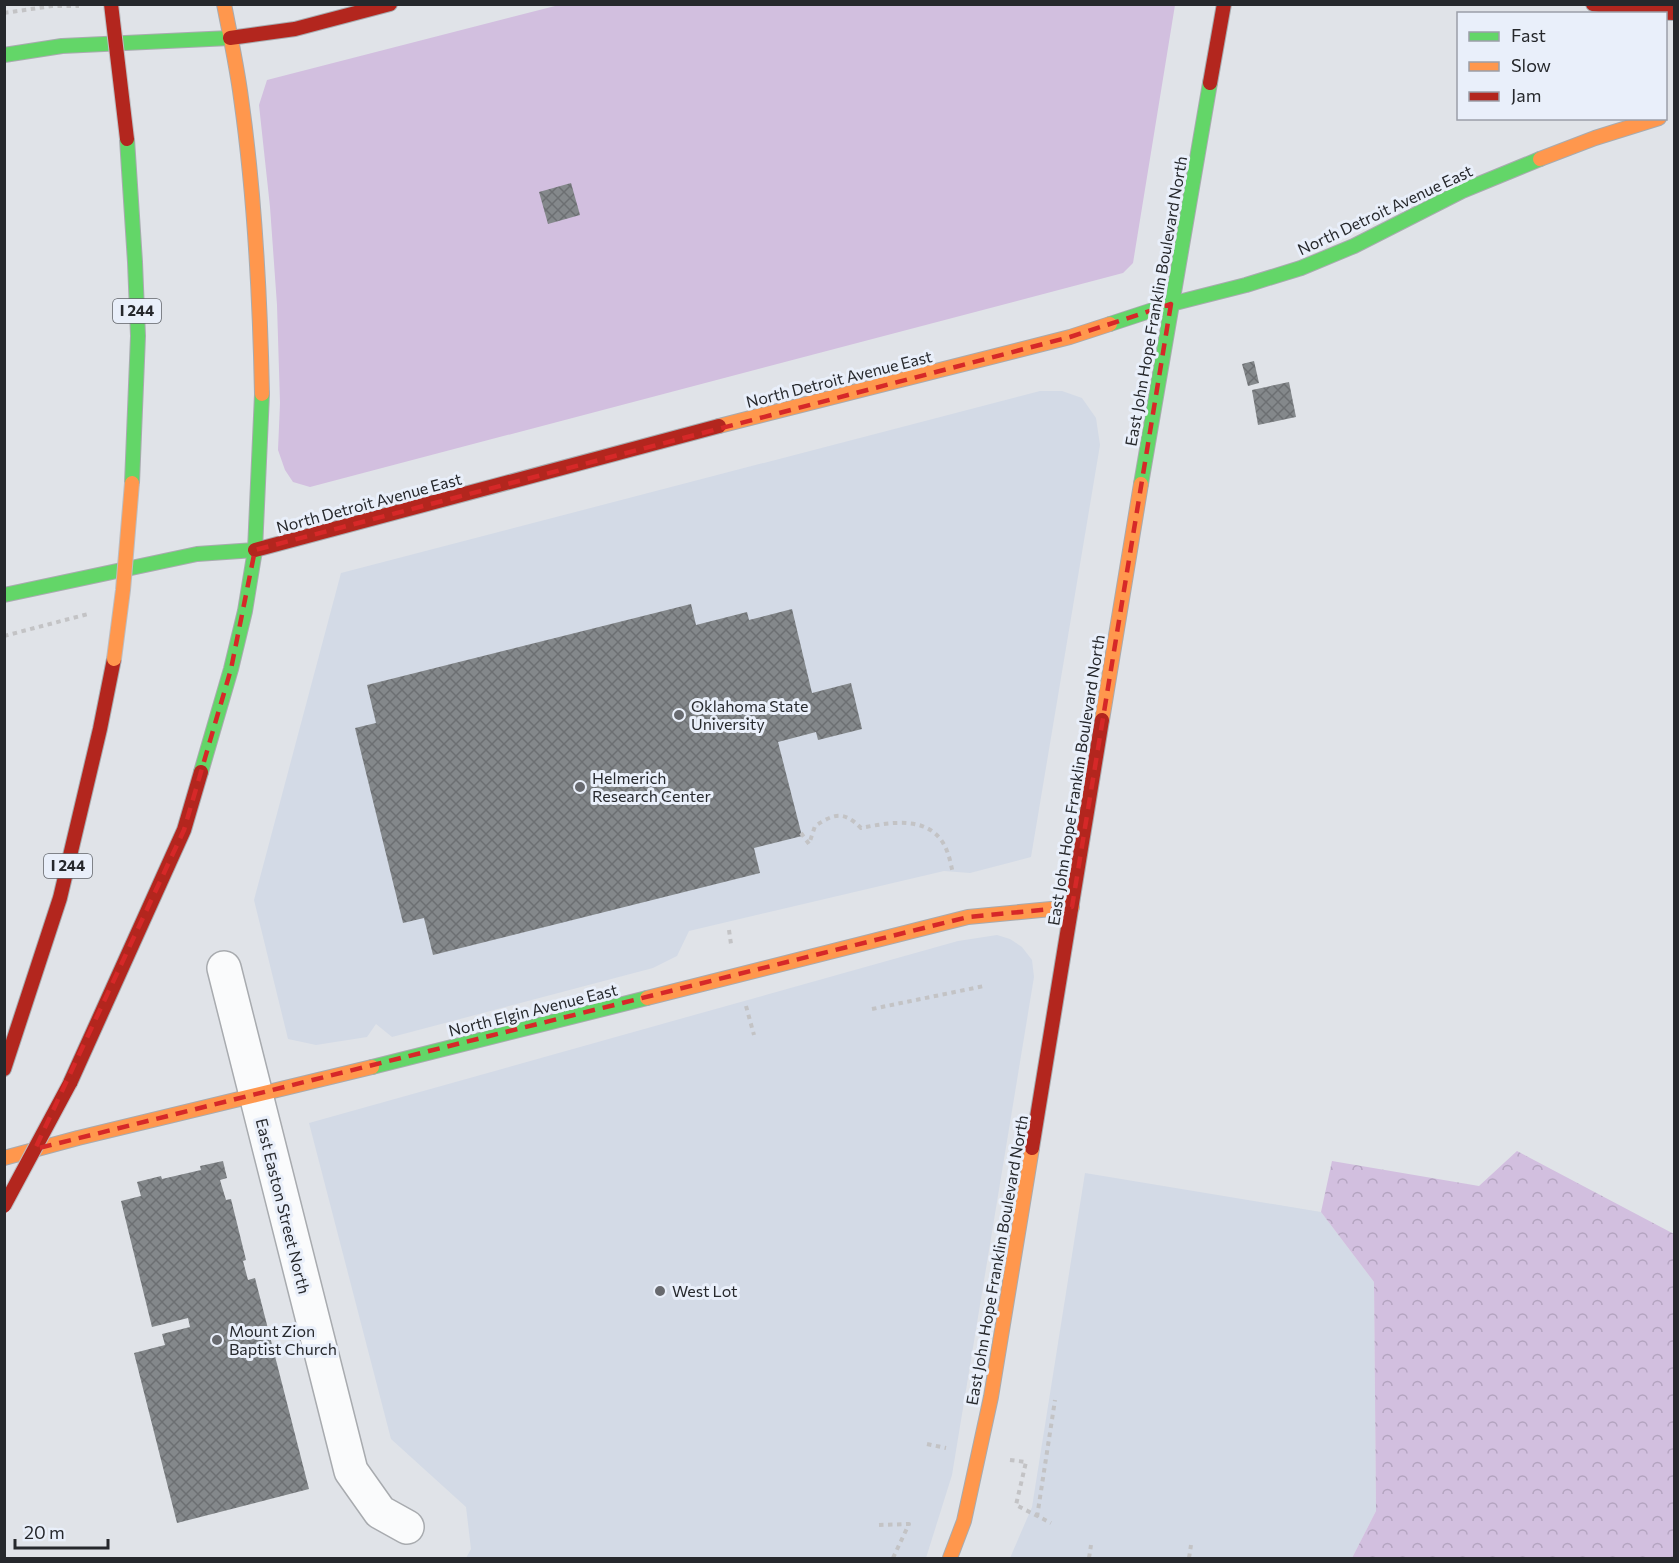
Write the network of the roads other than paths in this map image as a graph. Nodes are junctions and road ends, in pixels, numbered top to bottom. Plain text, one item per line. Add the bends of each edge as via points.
1 (111, 4) edge
2 (224, 4) edge
3 (390, 4) edge
4 (1224, 4) edge
5 (1593, 4) edge
6 (1646, 12) edge
7 (230, 38) junction
8 (4, 55) edge
9 (1653, 120) edge
10 (1171, 304) junction
11 (255, 550) junction
12 (4, 595) edge
13 (1072, 907) junction
14 (224, 968) dead end
15 (4, 1069) edge
16 (255, 1096) junction
17 (4, 1158) edge
18 (4, 1206) edge
19 (407, 1527) dead end
20 (951, 1558) edge

1 - 15 main road, I 244, bridge via 127,139 138,338 123,590 100,729 60,898
2 - 7 main road
3 - 7 main road via 295,29
4 - 10 main road, East John Hope Franklin Boulevard North
5 - 6 main road
7 - 8 main road via 62,46
7 - 11 main road via 253,200 260,310 262,399
9 - 10 main road, North Detroit Avenue East via 1473,186 1301,268
10 - 11 main road, North Detroit Avenue East via 1070,337
10 - 13 main road, East John Hope Franklin Boulevard North
11 - 12 main road, North Detroit Avenue East via 197,554
11 - 18 main road, bridge via 231,669 184,830 70,1083
13 - 16 main road, North Elgin Avenue East via 968,917
13 - 20 main road, East John Hope Franklin Boulevard North via 991,1397 964,1521
14 - 16 street, East Easton Street North
16 - 17 main road, North Elgin Avenue East
16 - 19 street, East Easton Street North via 351,1471 380,1512

